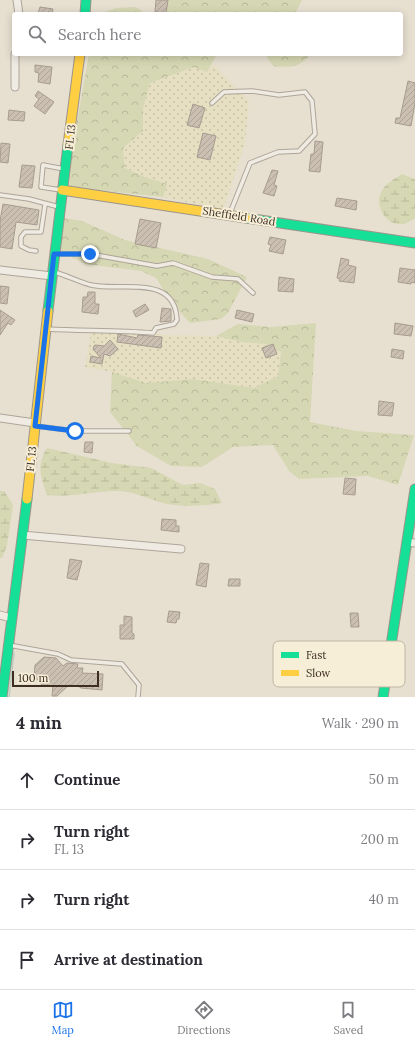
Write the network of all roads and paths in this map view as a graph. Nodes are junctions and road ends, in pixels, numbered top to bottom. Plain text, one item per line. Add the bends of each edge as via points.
1 (17, 0) edge
2 (86, 0) edge
3 (19, 12) edge
4 (85, 12) edge
5 (15, 56) edge
6 (80, 56) edge
7 (15, 87) dead end
8 (212, 103) dead end
9 (66, 169) junction
10 (62, 190) junction
11 (0, 195) edge
12 (46, 204) junction
13 (60, 207) junction
14 (230, 214) junction
15 (415, 242) edge
16 (36, 251) dead end
17 (54, 254) junction
18 (0, 270) edge
19 (52, 274) junction
20 (253, 293) dead end
21 (47, 329) junction
22 (0, 418) edge
23 (35, 424) junction
24 (129, 432) dead end
25 (415, 489) edge
26 (22, 535) junction
27 (411, 543) edge
28 (181, 548) dead end
29 (0, 615) edge
30 (11, 618) junction
31 (393, 641) edge
32 (8, 645) junction
33 (385, 687) edge
34 (2, 697) edge
35 (138, 697) edge
36 (383, 697) edge

1 - 3 street
2 - 4 main road
5 - 7 street
6 - 9 main road, FL 13
8 - 14 lane via 224,92 252,91 279,95 305,92 312,102 315,134 299,151 278,152 250,163
9 - 10 main road, FL 13
9 - 10 lane via 43,165 41,187
10 - 13 main road, FL 13
10 - 14 main road, Sheffield Road
11 - 12 lane
12 - 13 lane
12 - 16 lane via 41,232 25,232 21,237 21,246
13 - 17 main road, FL 13
14 - 15 main road, Sheffield Road
17 - 19 main road, FL 13
17 - 20 lane via 90,254 157,266 173,263 212,276 238,280
18 - 19 street
19 - 21 main road, FL 13
19 - 21 lane via 92,285 144,287 160,291 171,299 177,320 174,324 156,328 153,333 106,329 89,332
21 - 23 main road, FL 13
22 - 23 street
23 - 24 lane via 75,431
23 - 26 main road, FL 13
25 - 27 main road
26 - 28 street
26 - 30 main road, FL 13
27 - 31 main road
29 - 30 street
30 - 32 main road, FL 13
32 - 34 main road, FL 13
32 - 35 lane via 58,654 71,660 122,664 139,685
33 - 36 main road

